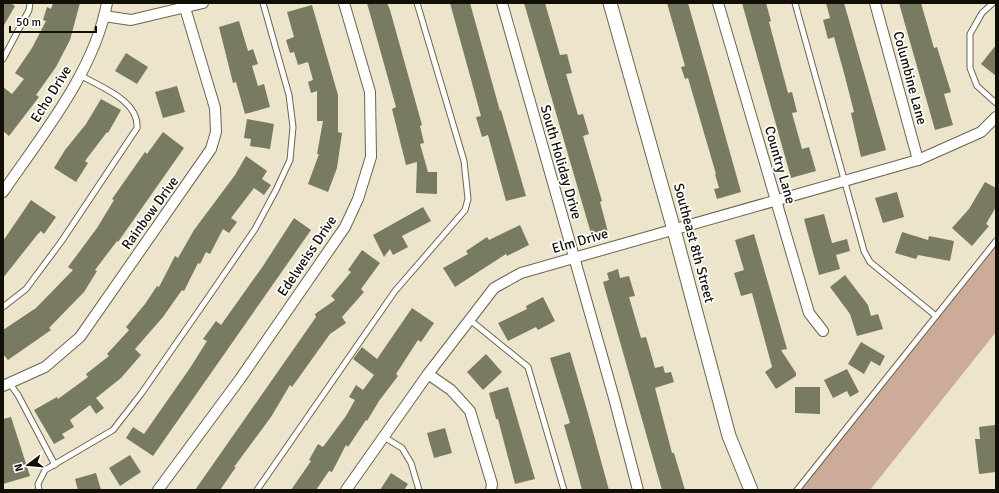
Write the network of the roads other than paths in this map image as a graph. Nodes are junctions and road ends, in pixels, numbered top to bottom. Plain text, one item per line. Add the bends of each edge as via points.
1 (30, 3) edge
2 (107, 3) edge
3 (203, 3) edge
4 (263, 3) edge
5 (344, 3) edge
6 (417, 3) edge
7 (502, 3) edge
8 (610, 3) edge
9 (718, 3) edge
10 (795, 3) edge
11 (875, 3) edge
12 (993, 3) edge
13 (185, 8) junction
14 (104, 16) junction
15 (3, 59) edge
16 (80, 75) junction
17 (996, 103) edge
18 (996, 117) edge
19 (918, 160) junction
20 (845, 181) junction
21 (3, 192) edge
22 (776, 200) junction
23 (674, 230) junction
24 (996, 240) edge
25 (574, 258) junction
26 (3, 307) edge
27 (936, 316) junction
28 (470, 320) junction
29 (823, 330) dead end
30 (428, 374) junction
31 (6, 385) edge
32 (384, 437) junction
33 (55, 465) junction
34 (40, 490) edge
35 (158, 490) edge
36 (257, 490) edge
37 (346, 490) edge
38 (419, 490) edge
39 (491, 490) edge
40 (564, 490) edge
41 (638, 490) edge
42 (751, 490) edge
43 (798, 490) edge

1 - 15 lane via 29,10
2 - 14 street, Echo Drive
3 - 13 street
4 - 33 lane via 289,95 293,127 290,160 255,229 141,394 113,430
5 - 35 street, Edelweiss Drive via 370,92 371,157 358,199 345,227 240,379
6 - 36 lane via 464,161 468,198 465,210 395,291
7 - 25 street, South Holiday Drive
8 - 23 street, Southeast 8th Street
9 - 22 street, Country Lane
10 - 20 lane
11 - 19 street, Columbine Lane
12 - 17 lane via 982,14 970,34 970,68 977,86
13 - 14 street via 132,20
13 - 31 street, Rainbow Drive via 215,108 216,132 212,149 80,337 45,367
14 - 16 street, Echo Drive via 90,56
16 - 21 street, Echo Drive
16 - 26 lane via 126,102 138,119 137,128 35,277 26,289
18 - 19 street, Elm Drive via 981,132
19 - 20 street, Elm Drive
20 - 22 street, Elm Drive
20 - 27 lane via 864,250 870,262
22 - 23 street, Elm Drive
22 - 29 street, Country Lane via 809,313
23 - 25 street, Elm Drive
23 - 42 street, Southeast 8th Street via 729,436
24 - 27 lane
25 - 28 street, Elm Drive via 521,273 494,288
25 - 41 street, South Holiday Drive
27 - 43 lane
28 - 30 street, Elm Drive
28 - 40 lane via 528,367
30 - 32 street, Elm Drive
30 - 39 street via 451,390 470,411 492,484
31 - 33 lane via 18,395
32 - 37 street, Elm Drive
32 - 38 lane via 402,448 411,463
33 - 34 lane via 45,470 38,484

